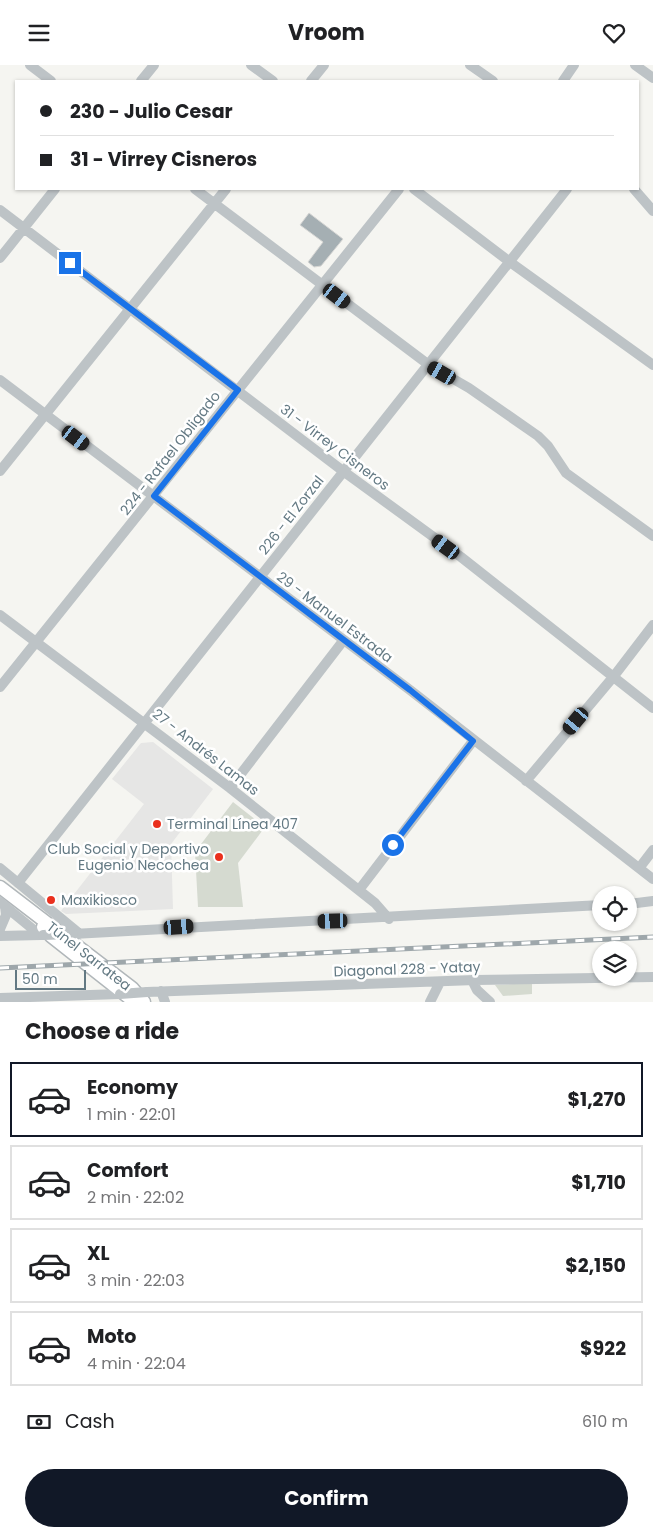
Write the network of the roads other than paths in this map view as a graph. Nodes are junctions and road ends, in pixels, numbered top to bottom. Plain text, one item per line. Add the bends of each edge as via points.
1 (30, 65) edge
2 (154, 65) edge
3 (251, 65) edge
4 (324, 65) edge
5 (470, 65) edge
6 (574, 65) edge
7 (635, 65) edge
8 (653, 78) edge
9 (50, 80) edge
10 (142, 80) edge
11 (272, 80) edge
12 (312, 80) edge
13 (487, 80) edge
14 (564, 80) edge
15 (54, 190) edge
16 (196, 190) edge
17 (225, 190) edge
18 (398, 190) edge
19 (415, 190) edge
20 (566, 190) edge
21 (635, 190) edge
22 (215, 203) junction
23 (0, 210) edge
24 (653, 211) edge
25 (24, 229) junction
26 (0, 258) edge
27 (510, 262) junction
28 (322, 285) junction
29 (130, 309) junction
30 (429, 365) junction
31 (653, 365) edge
32 (0, 380) edge
33 (238, 390) junction
34 (45, 414) junction
35 (0, 471) edge
36 (343, 471) junction
37 (154, 496) junction
38 (653, 536) edge
39 (260, 578) junction
40 (0, 615) edge
41 (653, 625) edge
42 (343, 641) junction
43 (36, 642) junction
44 (614, 676) junction
45 (0, 687) edge
46 (653, 708) edge
47 (145, 722) junction
48 (473, 741) junction
49 (526, 781) junction
50 (230, 788) junction
51 (653, 850) edge
52 (640, 867) junction
53 (0, 868) edge
54 (653, 879) edge
55 (18, 883) junction
56 (0, 887) edge
57 (359, 890) junction
58 (653, 901) edge
59 (637, 903) edge
60 (2, 904) edge
61 (592, 906) edge
62 (30, 912) junction
63 (389, 919) junction
64 (0, 929) edge
65 (76, 934) junction
66 (41, 935) junction
67 (0, 936) edge
68 (653, 977) edge
69 (472, 981) junction
70 (440, 982) junction
71 (161, 991) junction
72 (118, 997) edge
73 (146, 997) edge
74 (0, 998) edge
75 (136, 1002) edge
76 (165, 1002) edge
77 (430, 1002) edge
78 (490, 1002) edge

1 - 9 street
2 - 10 street
3 - 11 street
4 - 12 street
5 - 13 street
6 - 14 street
7 - 8 street
15 - 25 street
16 - 22 street
17 - 22 street
18 - 28 street, 224 - Rafael Obligado
19 - 27 street
20 - 27 street, 226 - El Zorzal
21 - 24 street
22 - 28 street
22 - 29 street
23 - 25 street, 31 - Virrey Cisneros
25 - 26 street
25 - 29 street, 31 - Virrey Cisneros
27 - 30 street, 226 - El Zorzal
27 - 31 street
28 - 30 street
28 - 33 street, 224 - Rafael Obligado
29 - 33 street, 31 - Virrey Cisneros
29 - 34 street
30 - 36 street, 226 - El Zorzal
30 - 38 street via 469,388 538,436 566,473
32 - 34 street, 29 - Manuel Estrada
33 - 36 street, 31 - Virrey Cisneros
33 - 37 street, 224 - Rafael Obligado
34 - 35 street
34 - 37 street, 29 - Manuel Estrada
36 - 39 street, 226 - El Zorzal
36 - 44 street, 31 - Virrey Cisneros via 461,557
37 - 39 street, 29 - Manuel Estrada
37 - 43 street, 224 - Rafael Obligado
39 - 42 street, 29 - Manuel Estrada
39 - 47 street, 226 - El Zorzal
40 - 43 street, 27 - Andrés Lamas
41 - 44 street
42 - 48 street, 29 - Manuel Estrada
42 - 50 street
43 - 45 street, 224 - Rafael Obligado
43 - 47 street, 27 - Andrés Lamas
44 - 46 street, 31 - Virrey Cisneros
44 - 49 street
47 - 50 street, 27 - Andrés Lamas
47 - 55 street, 226 - El Zorzal
48 - 49 street, 29 - Manuel Estrada
48 - 57 street
49 - 52 street, 29 - Manuel Estrada
50 - 57 street, 27 - Andrés Lamas
51 - 52 street
52 - 54 street, 29 - Manuel Estrada
53 - 55 street
55 - 65 street
56 - 62 main road, Túnel Sarratea
57 - 63 street, 27 - Andrés Lamas
58 - 59 street
60 - 64 street via 6,915
60 - 66 street
61 - 63 street
62 - 73 main road, Túnel Sarratea
62 - 75 main road, Túnel Sarratea via 51,936
63 - 65 street
65 - 66 street, bridge
66 - 67 street
68 - 69 street, Diagonal 228 - Yatay
69 - 70 street, Diagonal 228 - Yatay
69 - 78 street
70 - 71 street, Diagonal 228 - Yatay
70 - 77 street
71 - 73 street, Diagonal 228 - Yatay
71 - 76 street
72 - 73 street, Diagonal 228 - Yatay, bridge
72 - 74 street, Diagonal 228 - Yatay

